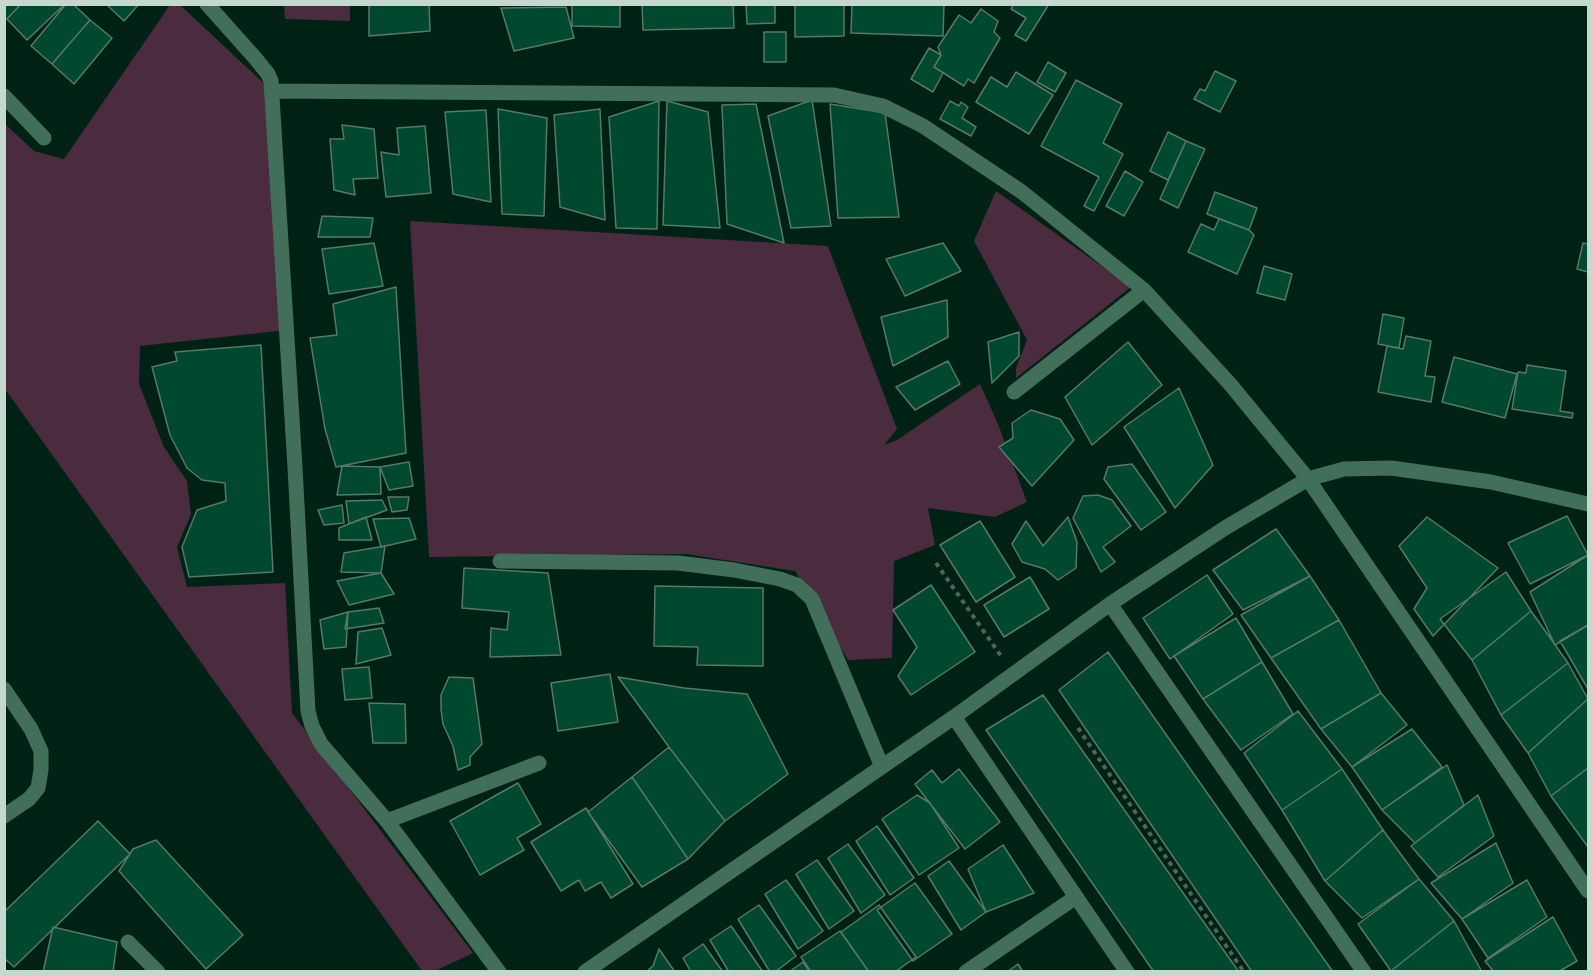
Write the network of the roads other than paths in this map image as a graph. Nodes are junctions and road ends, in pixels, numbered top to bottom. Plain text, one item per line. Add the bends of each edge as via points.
1 (207, 4) edge
2 (272, 91) junction
3 (4, 96) edge
4 (44, 138) dead end
5 (1143, 290) junction
6 (1014, 392) dead end
7 (1308, 479) junction
8 (1588, 504) edge
9 (500, 561) dead end
10 (1110, 604) junction
11 (4, 689) edge
12 (954, 717) junction
13 (539, 763) dead end
14 (882, 767) junction
15 (4, 816) edge
16 (387, 821) junction
17 (1588, 891) edge
18 (1076, 897) junction
19 (128, 942) dead end
20 (158, 972) edge
21 (499, 972) edge
22 (585, 972) edge
23 (966, 972) edge
24 (1127, 972) edge
25 (1364, 972) edge

1 - 2 street via 268,74
2 - 5 street via 834,95 883,106 923,126 1022,192
2 - 16 street via 308,711 321,744
3 - 4 street
5 - 6 street
5 - 7 street via 1230,384
7 - 8 street via 1344,469 1391,468 1491,482
7 - 10 street
7 - 17 street
9 - 14 street via 678,563 734,570 797,585 812,599
10 - 12 street
10 - 25 street
11 - 15 street via 41,751 38,788
12 - 14 street
12 - 18 street
13 - 16 street
14 - 22 street
16 - 21 street
18 - 23 street
18 - 24 street
19 - 20 street

